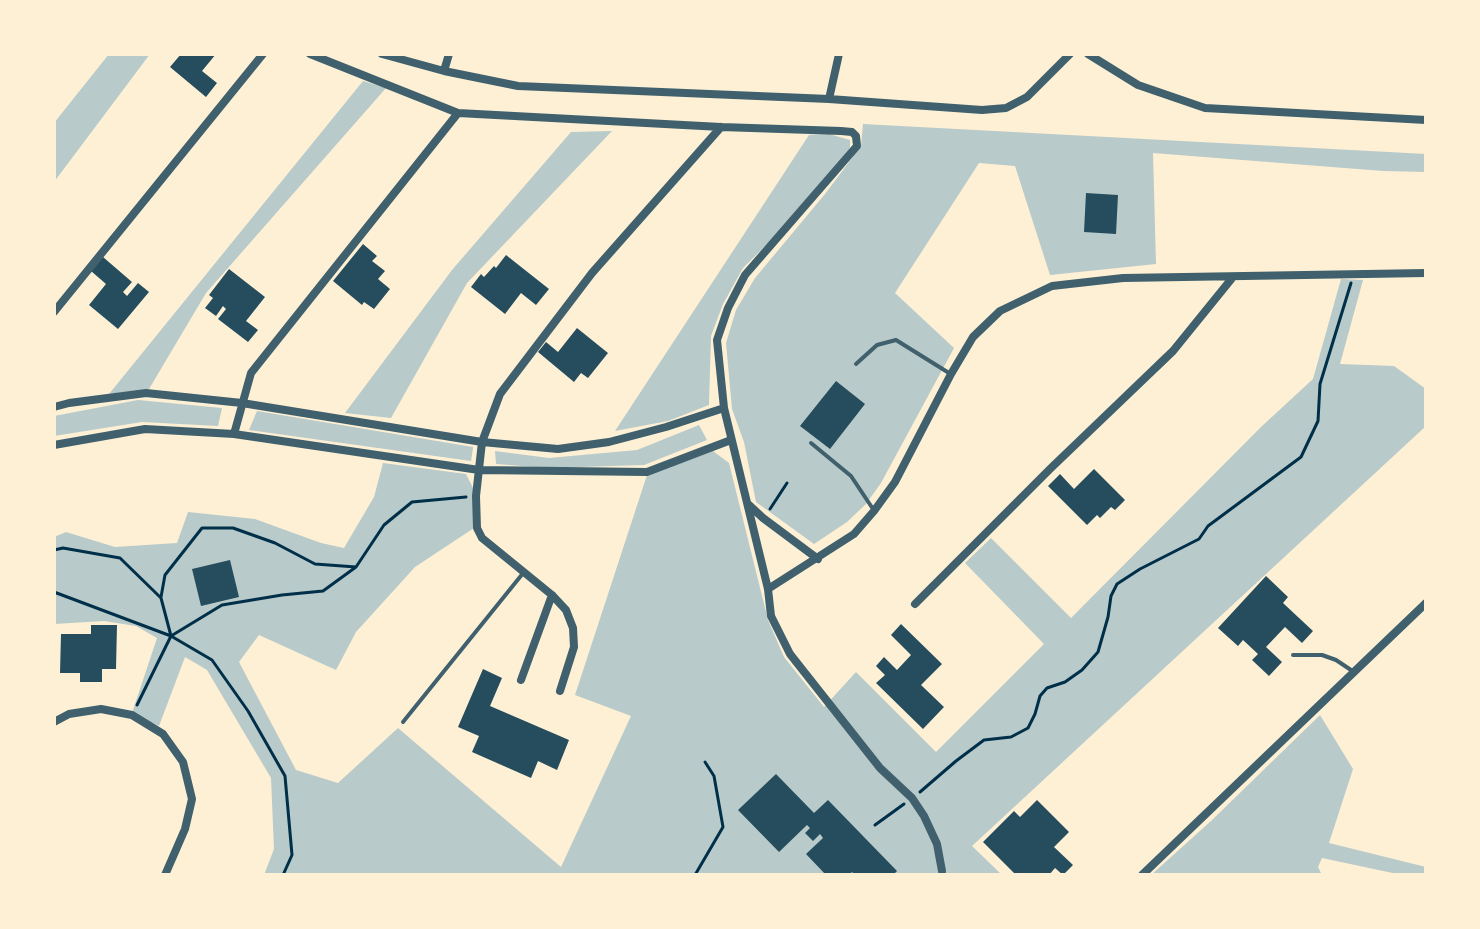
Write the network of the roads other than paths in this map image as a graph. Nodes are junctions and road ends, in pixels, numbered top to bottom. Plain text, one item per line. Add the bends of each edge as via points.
1 (263, 54) edge
2 (310, 54) edge
3 (382, 54) edge
4 (449, 54) edge
5 (839, 54) edge
6 (1070, 54) edge
7 (1088, 54) edge
8 (444, 71) junction
9 (829, 99) junction
10 (458, 113) junction
11 (1426, 120) edge
12 (721, 127) junction
13 (1426, 273) edge
14 (1233, 277) junction
15 (54, 312) edge
16 (856, 364) dead end
17 (951, 374) junction
18 (242, 403) junction
19 (54, 407) edge
20 (724, 408) junction
21 (234, 434) junction
22 (731, 440) junction
23 (482, 442) junction
24 (811, 443) dead end
25 (54, 445) edge
26 (479, 470) junction
27 (749, 505) junction
28 (874, 511) junction
29 (818, 559) junction
30 (524, 572) junction
31 (768, 589) junction
32 (552, 595) junction
33 (1426, 603) edge
34 (915, 604) dead end
35 (1293, 655) dead end
36 (1354, 672) junction
37 (521, 680) dead end
38 (560, 691) dead end
39 (54, 722) edge
40 (403, 722) dead end
41 (942, 871) dead end
42 (165, 875) edge
43 (1142, 875) edge

1 - 15 street
2 - 10 street
3 - 8 street
4 - 8 street
5 - 9 street
6 - 9 street via 1027,97 1006,108
7 - 11 street via 1138,85 1205,108
8 - 9 street via 518,86
10 - 12 street
10 - 18 street via 251,373
12 - 20 street via 852,132 857,146 745,275 728,308 717,340
12 - 23 street via 582,285 500,394
13 - 14 street
14 - 17 street via 1123,278 1052,286 1000,311 973,337
14 - 34 street via 1173,351
16 - 17 lane via 877,345 896,340
17 - 28 street via 895,482
18 - 19 street via 139,393
18 - 21 street
18 - 23 street
20 - 22 street
20 - 23 street via 609,442 558,449
21 - 25 street via 145,429
21 - 26 street
22 - 26 street via 647,472
22 - 27 street
23 - 26 street
24 - 28 lane via 851,476
26 - 30 street via 477,528
27 - 29 street
27 - 31 street
28 - 29 street via 854,534
29 - 31 street
30 - 32 street
30 - 40 lane
31 - 41 street via 771,616 790,654 880,768 912,798 937,844
32 - 37 street
32 - 38 street via 566,610 574,637
33 - 36 street
35 - 36 lane via 1322,655
36 - 43 street
39 - 42 street via 101,709 132,715 163,734 183,762 192,799

